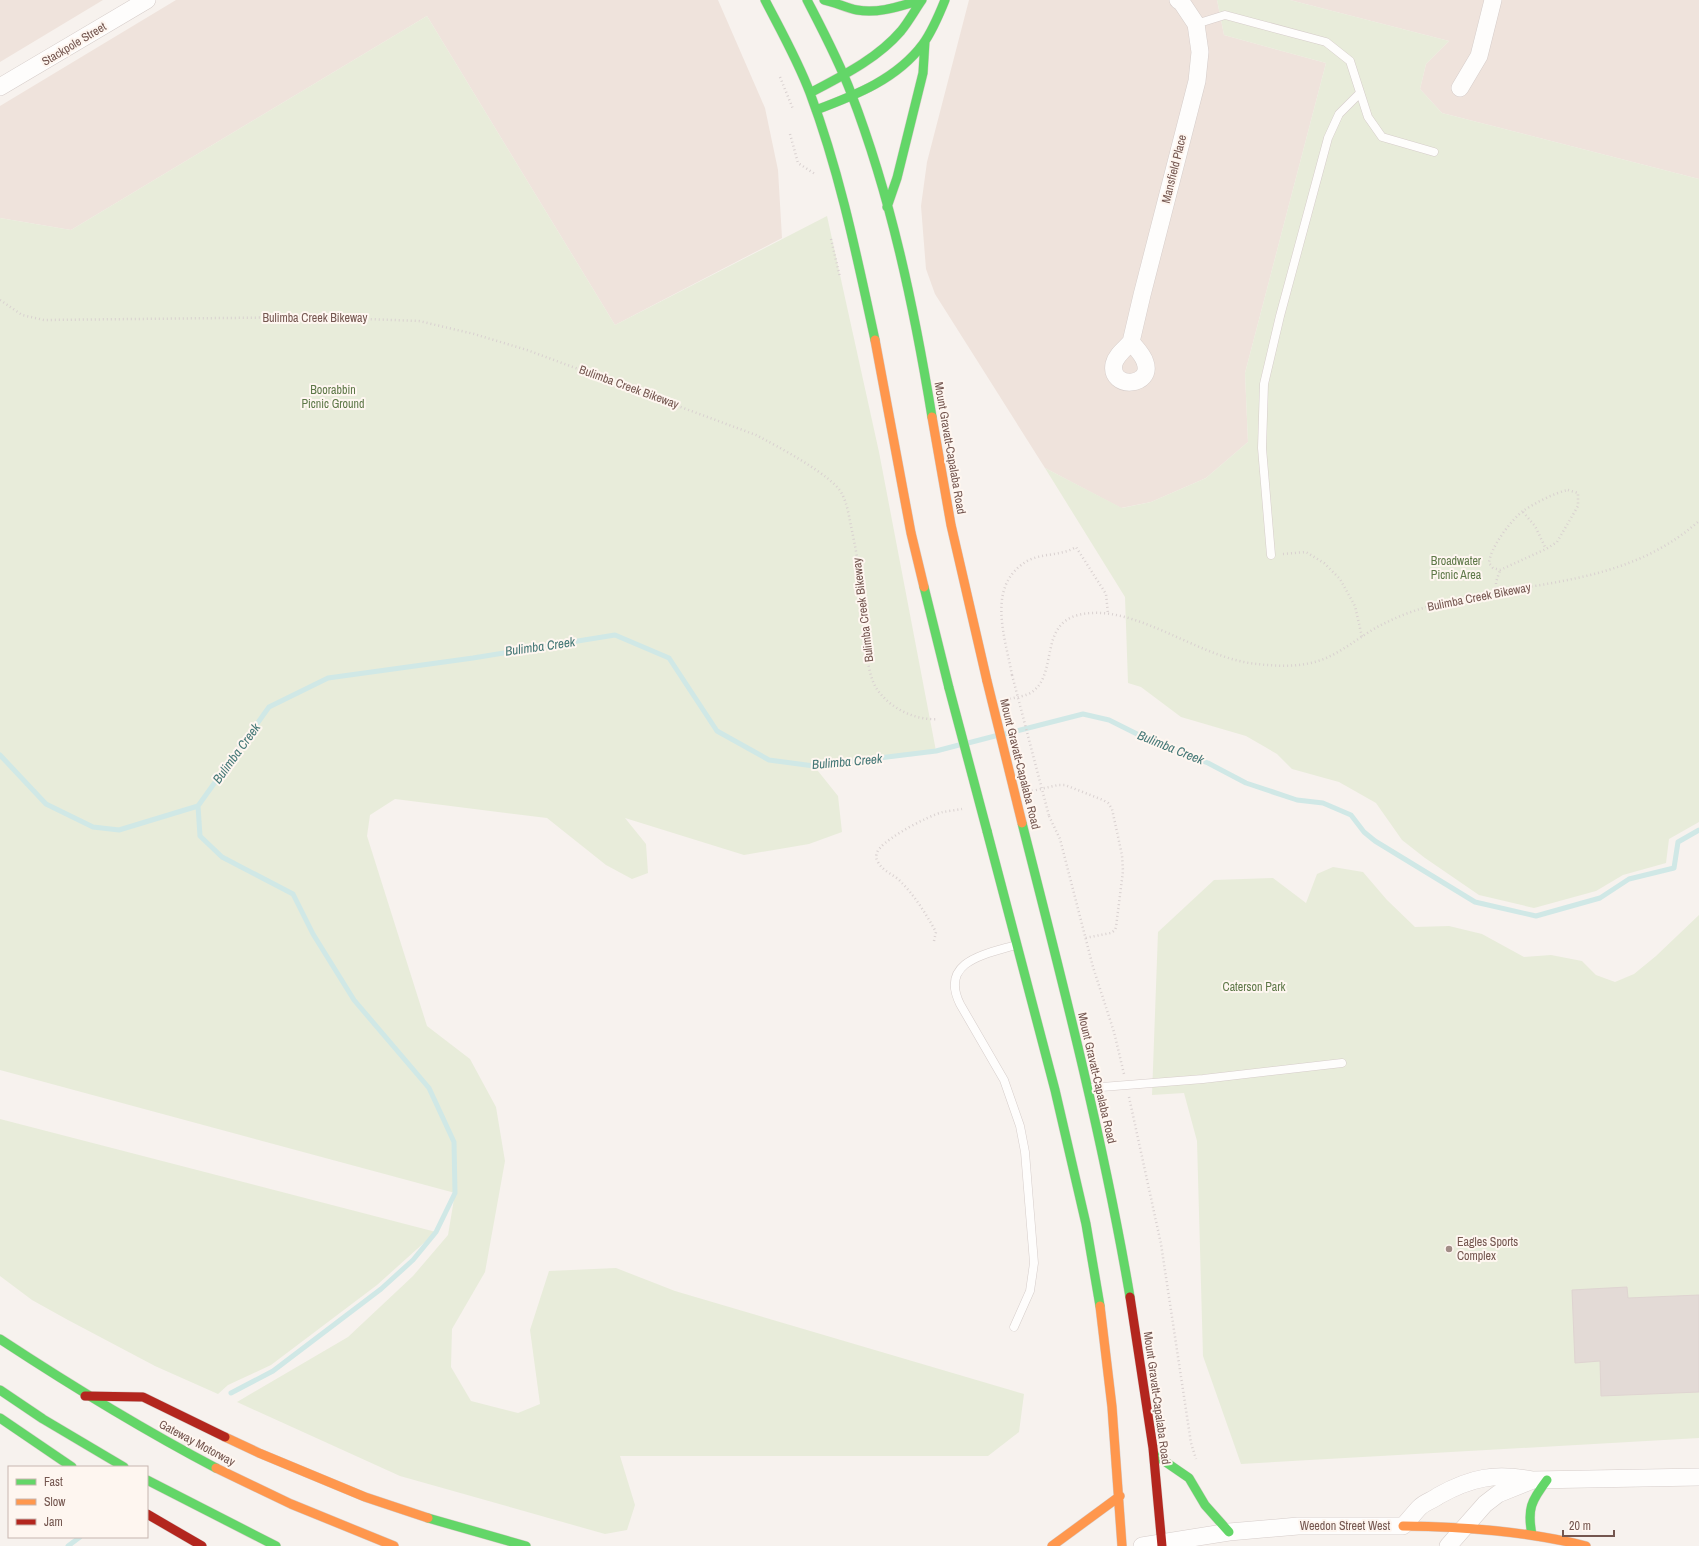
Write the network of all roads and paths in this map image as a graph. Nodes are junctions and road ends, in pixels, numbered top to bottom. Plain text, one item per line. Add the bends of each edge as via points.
1 (147, 0) edge
2 (765, 0) edge
3 (807, 0) edge
4 (824, 0) edge
5 (922, 0) edge
6 (944, 0) edge
7 (1178, 0) edge
8 (1493, 0) edge
9 (1196, 24) junction
10 (925, 41) junction
11 (844, 75) junction
12 (780, 76) dead end
13 (0, 87) edge
14 (1460, 88) dead end
15 (810, 93) junction
16 (1360, 93) junction
17 (853, 96) junction
18 (794, 110) dead end
19 (816, 110) junction
20 (790, 134) dead end
21 (1434, 152) dead end
22 (813, 167) dead end
23 (888, 207) junction
24 (830, 236) dead end
25 (841, 280) dead end
26 (0, 300) edge
27 (1131, 342) dead end
28 (1522, 512) junction
29 (1699, 521) edge
30 (1546, 549) junction
31 (1271, 555) joint
32 (1500, 570) junction
33 (1496, 592) junction
34 (1108, 614) junction
35 (1362, 637) junction
36 (1008, 700) dead end
37 (940, 718) dead end
38 (1017, 944) junction
39 (1342, 1063) dead end
40 (1127, 1085) junction
41 (1088, 1088) junction
42 (1014, 1327) dead end
43 (0, 1339) edge
44 (0, 1390) edge
45 (85, 1396) junction
46 (0, 1418) edge
47 (1154, 1454) junction
48 (1198, 1465) dead end
49 (71, 1466) edge
50 (122, 1466) edge
51 (1699, 1477) edge
52 (1540, 1480) junction
53 (148, 1481) edge
54 (1120, 1496) junction
55 (148, 1515) edge
56 (1403, 1526) junction
57 (1463, 1527) junction
58 (1229, 1532) junction
59 (1532, 1535) junction
60 (1162, 1544) edge
61 (202, 1546) edge
62 (276, 1546) edge
63 (394, 1546) edge
64 (526, 1546) edge
65 (1052, 1546) edge
66 (1122, 1546) edge
67 (1142, 1546) edge
68 (1448, 1546) edge
69 (1586, 1546) edge

1 - 13 street, Stackpole Street
2 - 15 main road
3 - 11 main road, Mount Gravatt-Capalaba Road
4 - 5 main road via 843,7 868,11
5 - 11 main road via 891,41
6 - 10 main road via 933,29
7 - 9 street, Mansfield Place
8 - 14 street via 1479,56
9 - 16 lane via 1225,15 1326,42 1350,61
9 - 27 street, Mansfield Place via 1200,52 1197,81
10 - 17 main road via 906,64 892,75
10 - 23 main road via 923,73
11 - 15 main road
11 - 17 main road, Mount Gravatt-Capalaba Road
12 - 18 path
15 - 19 main road
16 - 21 lane via 1368,117 1382,137
16 - 31 lane via 1339,114 1328,138 1264,384 1262,448
17 - 19 main road
17 - 23 main road, Mount Gravatt-Capalaba Road
19 - 38 main road, bridge via 857,256 877,347 911,533
20 - 22 path via 798,163 815,174
23 - 41 main road, Mount Gravatt-Capalaba Road, bridge via 912,308 963,581
24 - 25 path
26 - 37 path, Bulimba Creek Bikeway via 22,315 44,320 315,317 419,321 527,350 756,435 833,482 842,494 853,537 863,598 868,662 875,685 882,695 901,710 925,719
28 - 30 path via 1535,526
28 - 30 path, Bulimba Creek Bikeway via 1555,493 1568,490 1578,493 1578,506 1557,542
28 - 32 path, Bulimba Creek Bikeway via 1489,555 1489,563 1493,568
29 - 33 path, Bulimba Creek Bikeway via 1644,557 1610,570
30 - 32 path, Bulimba Creek Bikeway
31 - 35 path via 1306,552 1324,563 1340,579 1355,606
32 - 33 path
33 - 35 path, Bulimba Creek Bikeway via 1465,597 1411,612 1383,624
34 - 35 path, Bulimba Creek Bikeway via 1147,625 1216,655 1254,664 1286,666 1313,662 1334,654
34 - 36 path, Bulimba Creek Bikeway via 1078,615 1062,624 1054,635 1046,668 1037,688 1029,694
34 - 40 path, bridge via 1106,594 1076,547 1064,553 1040,556 1018,568 1006,583 1001,598 1012,675 1049,816 1060,839 1093,968 1114,1032
38 - 42 lane via 971,959 960,968 955,980 956,996 1004,1080 1020,1126 1025,1152 1034,1263 1030,1291
38 - 54 main road via 1070,1149 1085,1221 1107,1354
39 - 40 lane
40 - 41 lane
40 - 48 path via 1161,1244 1191,1443
41 - 47 main road, Mount Gravatt-Capalaba Road via 1128,1283
43 - 45 main road, Gateway Motorway
44 - 50 main road
45 - 63 main road, Gateway Motorway via 230,1475
45 - 64 main road via 144,1397 259,1453 365,1497 416,1515
46 - 49 main road
47 - 58 main road via 1189,1478 1205,1505
47 - 60 main road, Mount Gravatt-Capalaba Road
51 - 52 street, Weedon Street West
52 - 56 street, Weedon Street West via 1493,1476 1463,1484 1420,1506
52 - 57 street, Weedon Street West via 1498,1494
52 - 59 main road via 1529,1508
53 - 62 main road
54 - 65 main road
54 - 66 main road
55 - 61 main road
56 - 57 main road
56 - 58 street, Weedon Street West via 1298,1526
57 - 59 main road
57 - 68 street, Weedon Street West
58 - 60 street, Weedon Street West
59 - 69 main road
60 - 67 street, Weedon Street West

